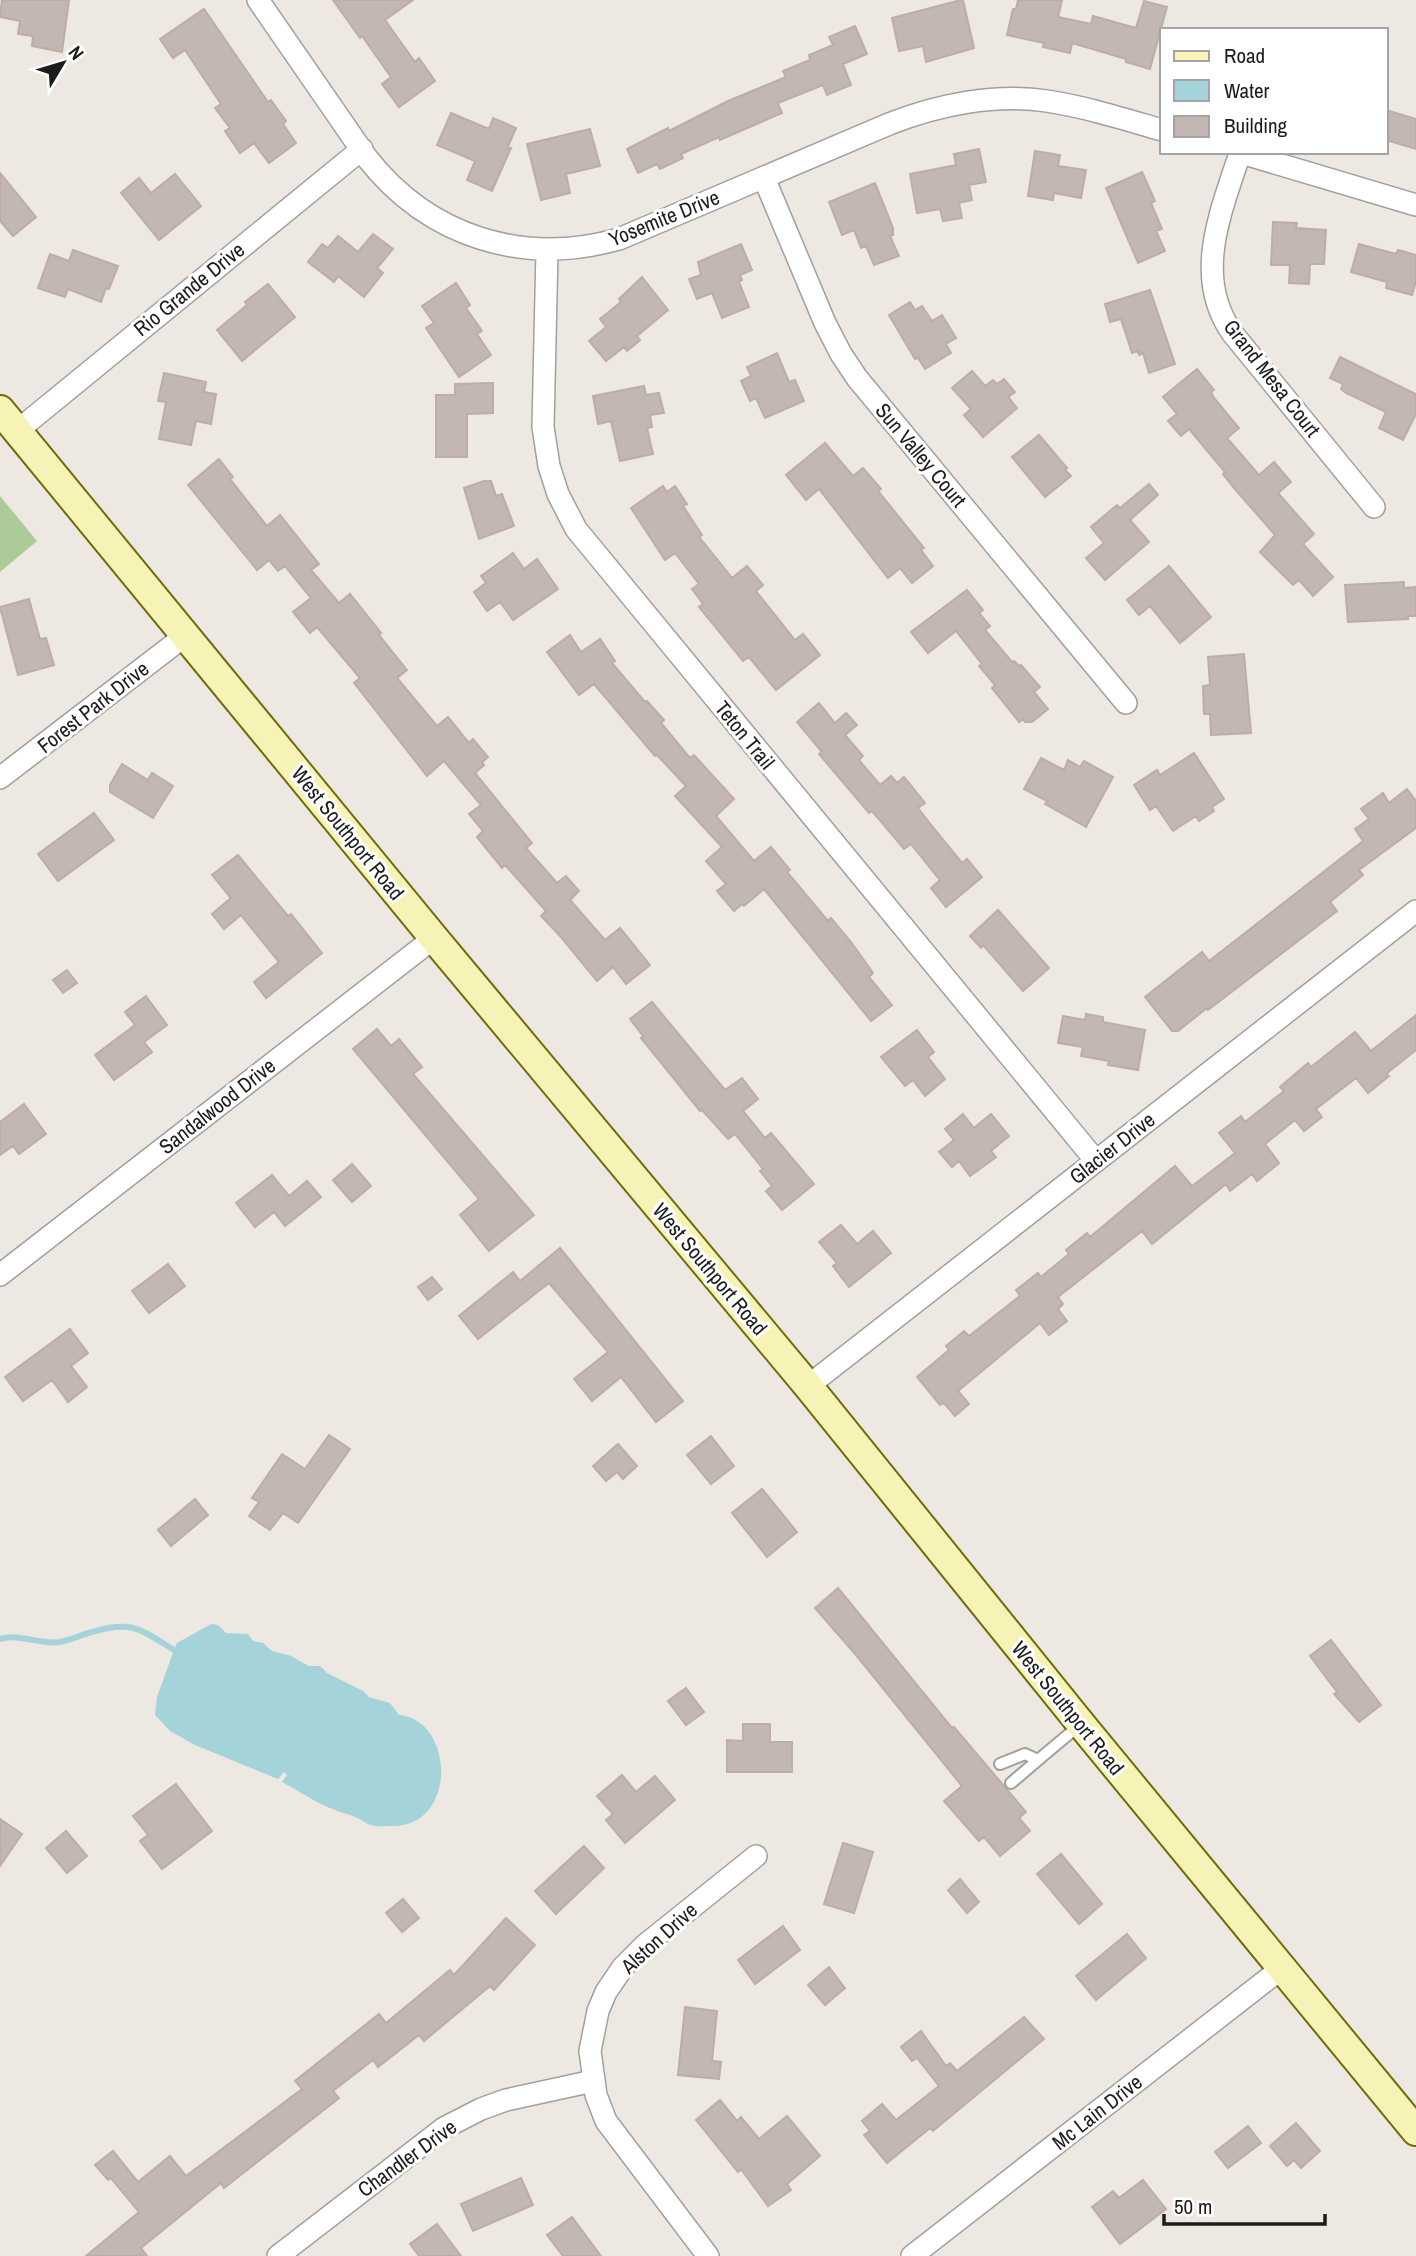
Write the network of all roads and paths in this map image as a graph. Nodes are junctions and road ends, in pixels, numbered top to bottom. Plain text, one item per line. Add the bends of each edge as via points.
1 (258, 0) edge
2 (1160, 129) edge
3 (362, 149) junction
4 (1239, 154) edge
5 (1242, 154) edge
6 (764, 178) junction
7 (1416, 205) edge
8 (547, 250) junction
9 (8, 421) edge
10 (1374, 507) dead end
11 (186, 635) junction
12 (1126, 703) dead end
13 (0, 778) edge
14 (1416, 911) edge
15 (434, 938) junction
16 (1096, 1161) junction
17 (0, 1275) edge
18 (808, 1386) junction
19 (1081, 1724) junction
20 (1038, 1760) junction
21 (1000, 1764) dead end
22 (1011, 1783) dead end
23 (756, 1856) dead end
24 (1282, 1968) junction
25 (593, 2081) junction
26 (1416, 2131) edge
27 (278, 2256) edge
28 (708, 2256) edge
29 (912, 2256) edge

1 - 3 street, Yosemite Drive
2 - 6 street, Yosemite Drive via 1044,101 965,103 907,117
3 - 8 street, Yosemite Drive via 386,180 430,216 477,237
3 - 9 street, Rio Grande Drive
4 - 10 street, Grand Mesa Court via 1213,237 1211,268 1219,307 1233,334
5 - 7 street
6 - 8 street, Yosemite Drive via 619,239
6 - 12 street, Sun Valley Court via 825,323 857,378
8 - 16 street, Teton Trail via 543,427 558,494 576,529
9 - 11 main road, West Southport Road
11 - 13 street, Forest Park Drive
11 - 15 main road, West Southport Road
14 - 16 street, Glacier Drive
15 - 17 street, Sandalwood Drive
15 - 18 main road, West Southport Road
16 - 18 street, Glacier Drive
18 - 19 main road, West Southport Road
19 - 20 lane
19 - 24 main road, West Southport Road
20 - 21 lane via 1025,1754
20 - 22 lane
23 - 25 street, Alston Drive via 645,1945 617,1975 593,2031
24 - 26 main road, West Southport Road
24 - 29 street, Mc Lain Drive
25 - 27 street, Chandler Drive via 524,2094 463,2117 417,2147
25 - 28 street, Alston Drive via 613,2134

